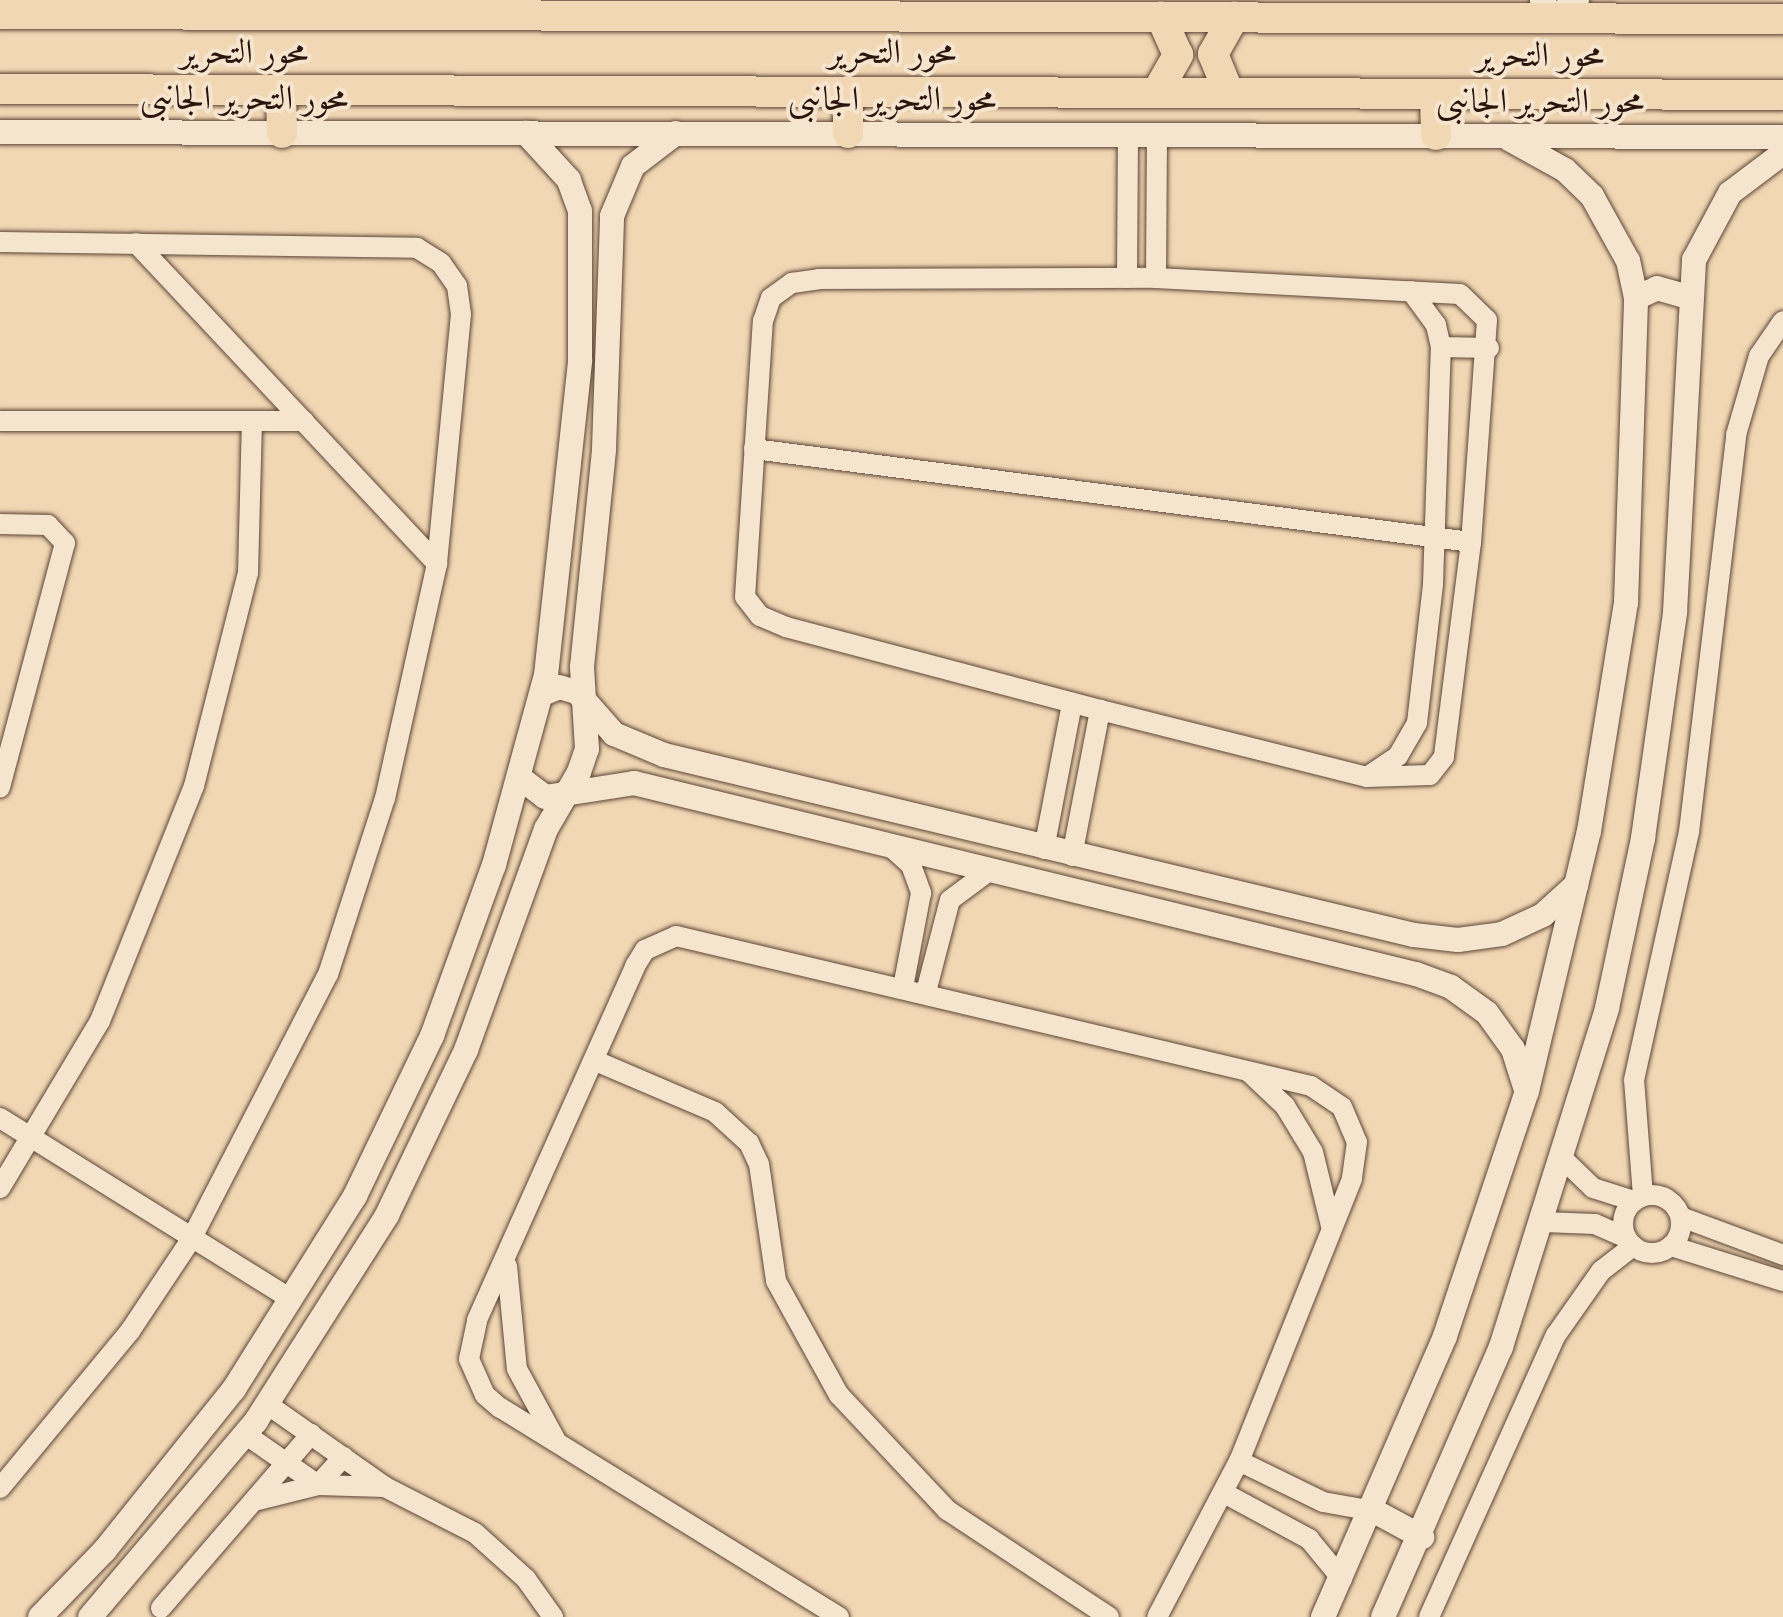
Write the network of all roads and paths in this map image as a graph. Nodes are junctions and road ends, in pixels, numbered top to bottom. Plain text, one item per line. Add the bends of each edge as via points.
1 (1558, 6) edge
2 (784, 8) edge
3 (0, 14) edge
4 (1161, 17) junction
5 (1234, 17) junction
6 (1783, 19) edge
7 (0, 89) edge
8 (281, 91) junction
9 (848, 91) junction
10 (1157, 92) junction
11 (1229, 93) junction
12 (1435, 94) junction
13 (1783, 95) edge
14 (0, 132) edge
15 (282, 133) junction
16 (526, 133) junction
17 (676, 133) junction
18 (848, 133) junction
19 (1436, 135) junction
20 (1500, 135) junction
21 (1128, 137) junction
22 (1157, 137) junction
23 (1783, 137) edge
24 (1783, 153) edge
25 (0, 242) edge
26 (136, 243) junction
27 (583, 243) junction
28 (612, 244) junction
29 (1127, 278) junction
30 (1156, 278) junction
31 (1411, 291) junction
32 (1689, 297) junction
33 (1636, 298) junction
34 (1783, 321) edge
35 (1441, 347) junction
36 (1489, 348) junction
37 (0, 421) edge
38 (252, 421) junction
39 (304, 421) junction
40 (754, 449) junction
41 (0, 524) edge
42 (1437, 537) junction
43 (1471, 542) junction
44 (437, 564) junction
45 (542, 694) junction
46 (583, 699) junction
47 (1072, 703) junction
48 (1100, 710) junction
49 (1417, 723) junction
50 (1448, 727) junction
51 (1367, 777) junction
52 (520, 778) junction
53 (0, 787) edge
54 (566, 793) junction
55 (890, 846) junction
56 (1044, 849) junction
57 (1072, 856) junction
58 (989, 871) junction
59 (1576, 885) junction
60 (903, 987) junction
61 (926, 992) junction
62 (598, 1062) junction
63 (1246, 1069) junction
64 (1527, 1091) junction
65 (0, 1118) edge
66 (33, 1138) junction
67 (1563, 1159) junction
68 (0, 1188) edge
69 (1638, 1198) junction
70 (1681, 1217) junction
71 (1543, 1222) junction
72 (1331, 1230) junction
73 (192, 1238) junction
74 (1630, 1242) junction
75 (1671, 1246) junction
76 (508, 1253) junction
77 (1783, 1255) edge
78 (1783, 1281) edge
79 (292, 1300) junction
80 (267, 1404) junction
81 (245, 1434) junction
82 (311, 1434) junction
83 (560, 1445) junction
84 (343, 1457) junction
85 (1239, 1461) junction
86 (287, 1463) junction
87 (1268, 1476) junction
88 (318, 1485) junction
89 (385, 1487) junction
90 (0, 1488) edge
91 (1224, 1493) junction
92 (258, 1500) junction
93 (1252, 1507) junction
94 (1374, 1511) junction
95 (1422, 1537) junction
96 (1342, 1579) junction
97 (158, 1614) edge
98 (40, 1617) edge
99 (90, 1617) edge
100 (553, 1617) edge
101 (839, 1617) edge
102 (1109, 1617) edge
103 (1157, 1617) edge
104 (1323, 1617) edge
105 (1383, 1617) edge
106 (1429, 1617) edge

1 - 5 main road, محور التحرير
1 - 6 main road, محور التحرير
2 - 3 main road, محور التحرير
2 - 4 main road, محور التحرير
4 - 5 main road, محور التحرير
4 - 10 main road via 1178,55
5 - 11 main road via 1213,54
7 - 8 main road, محور التحرير
8 - 9 main road, محور التحرير
8 - 15 main road
9 - 10 main road, محور التحرير
9 - 18 main road
10 - 11 main road, محور التحرير
11 - 12 main road, محور التحرير
12 - 13 main road, محور التحرير
12 - 19 main road
14 - 15 street, محور التحرير الجانبى
15 - 16 street, محور التحرير الجانبى
16 - 17 street, محور التحرير الجانبى
16 - 27 street via 569,180
17 - 18 street, محور التحرير الجانبى
17 - 28 street via 652,147 619,190
18 - 21 street, محور التحرير الجانبى
19 - 20 street, محور التحرير الجانبى
19 - 22 street, محور التحرير الجانبى
20 - 23 street, محور التحرير الجانبى
20 - 33 street via 1555,163 1592,196 1628,261
21 - 22 street, محور التحرير الجانبى
21 - 29 street
22 - 30 street
24 - 32 street via 1730,193 1709,224
25 - 26 street
26 - 39 street
26 - 44 street via 390,244 417,248 441,263 457,286 461,314
27 - 28 street
27 - 45 street via 565,536
28 - 46 street
29 - 30 street
29 - 40 street via 792,283 771,298 763,321
30 - 31 street
31 - 35 street via 1431,316
31 - 36 street via 1460,294 1477,303
32 - 33 street via 1657,288
32 - 67 street via 1683,507 1662,716 1607,1008
33 - 59 street via 1626,603
34 - 69 street via 1759,356 1736,435 1689,832 1634,1080
35 - 36 street
35 - 42 street
36 - 43 street
37 - 38 street
38 - 39 street
38 - 66 street via 248,573 194,786 126,964
39 - 44 street
40 - 42 street
40 - 47 street via 743,576 745,597 760,616
41 - 53 street via 48,525 65,543
42 - 43 street
42 - 49 street
43 - 50 street
44 - 73 street via 385,798 333,959
45 - 46 street via 569,688
45 - 52 street
46 - 54 street via 587,749
46 - 56 street via 614,734 664,755
47 - 48 street
47 - 56 street
48 - 51 street
48 - 57 street
49 - 50 street
49 - 51 street via 1398,756
50 - 51 street via 1444,757 1430,775
52 - 54 street via 545,797
52 - 79 street via 432,1036 355,1196
54 - 55 street via 634,783
54 - 80 street via 422,1144 387,1215
55 - 58 street
55 - 60 street via 911,865 921,893
56 - 57 street
57 - 59 street via 1458,940 1516,927
58 - 61 street via 950,900
58 - 64 street via 1451,987 1495,1025
59 - 64 street
60 - 61 street
60 - 62 street via 676,936 645,950
61 - 63 street
62 - 76 street
62 - 102 street via 715,1112 749,1143 759,1164 776,1281 839,1395 947,1510
63 - 72 street via 1300,1128 1322,1177
63 - 72 street via 1328,1094 1352,1123 1357,1161
64 - 94 street via 1445,1336
65 - 66 street
66 - 68 street
66 - 73 street
67 - 69 street via 1593,1188
67 - 71 street
69 - 70 street via 1663,1196
69 - 74 street via 1624,1218
70 - 75 street
70 - 77 street
71 - 74 street via 1595,1224
71 - 95 street
72 - 85 street
73 - 79 street
73 - 90 street via 101,1368
74 - 75 street via 1650,1253
74 - 106 street via 1601,1271 1556,1335
75 - 78 street
76 - 83 street via 514,1355
76 - 83 street via 470,1339 474,1378 500,1408
79 - 98 street via 224,1401
80 - 81 street
80 - 82 street
81 - 86 street
81 - 99 street
82 - 84 street
82 - 86 street
83 - 101 street
84 - 88 street
84 - 89 street
85 - 87 street
85 - 91 street
86 - 88 street
86 - 92 street
87 - 93 street
87 - 94 street via 1323,1502
88 - 89 street
88 - 92 street
89 - 100 street via 475,1533 526,1579
91 - 93 street
91 - 103 street
92 - 97 street
93 - 96 street via 1309,1539
94 - 95 street
94 - 96 street
95 - 105 street
96 - 104 street

